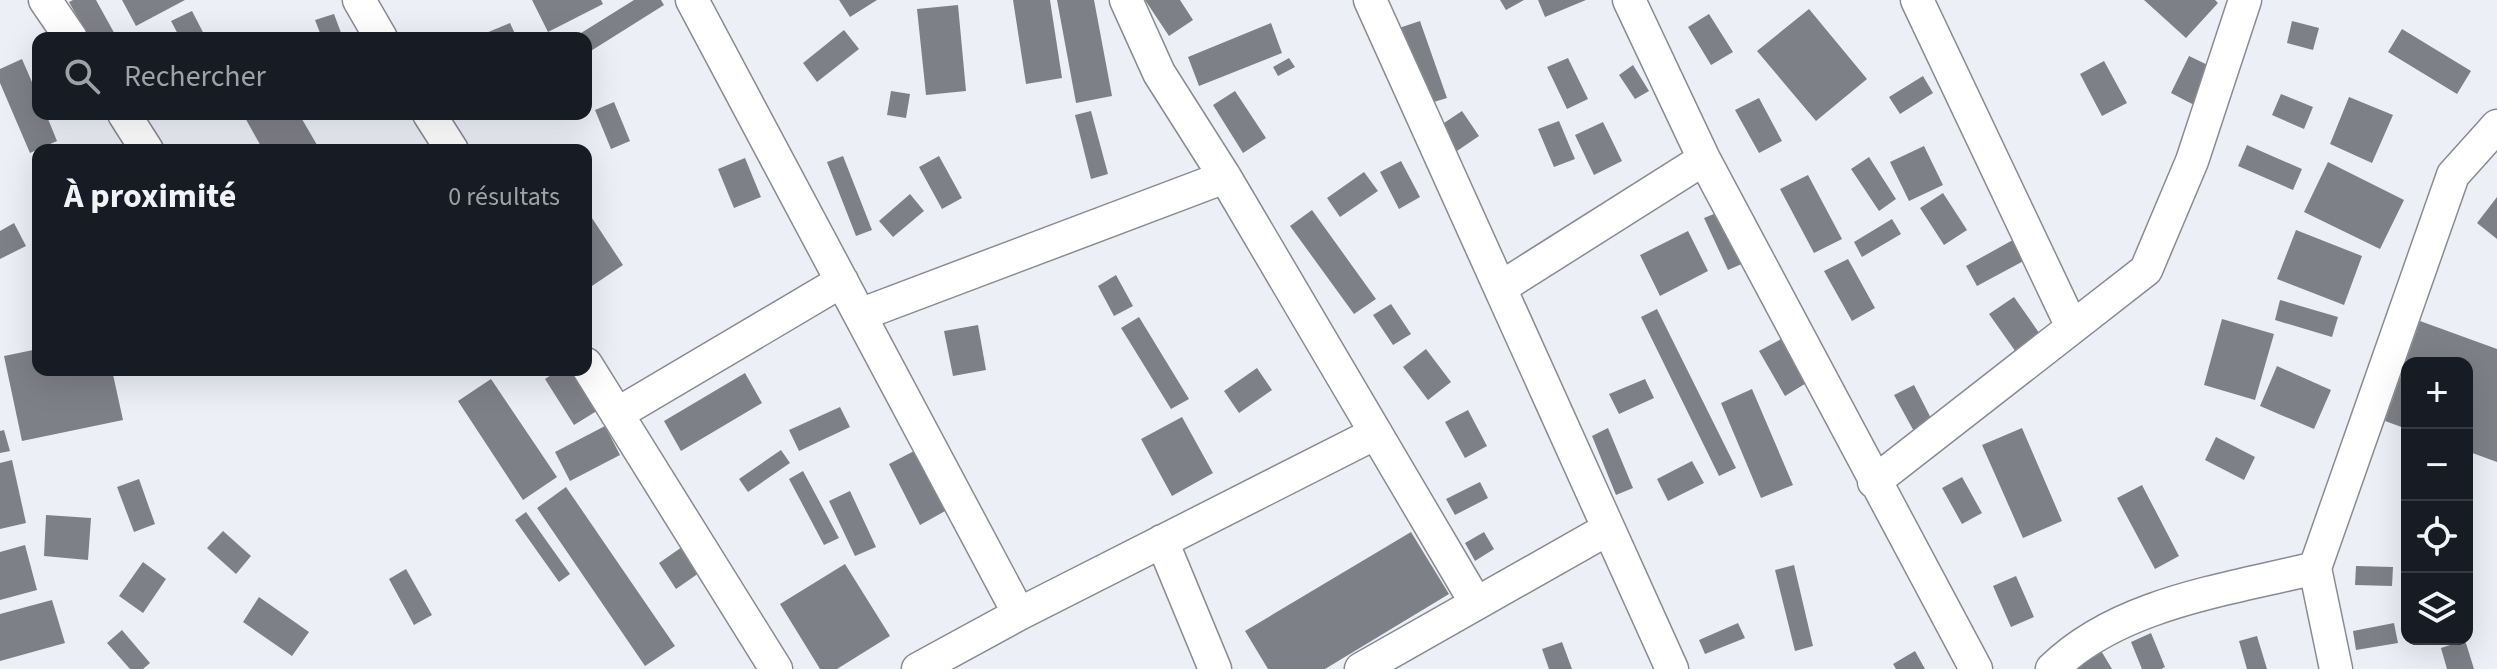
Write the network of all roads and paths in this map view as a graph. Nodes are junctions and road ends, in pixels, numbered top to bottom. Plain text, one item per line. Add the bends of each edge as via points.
1 (45, 0) edge
2 (359, 0) edge
3 (692, 0) edge
4 (1126, 0) edge
5 (1370, 0) edge
6 (1629, 0) edge
7 (1917, 0) edge
8 (2245, 0) edge
9 (67, 32) edge
10 (378, 32) edge
11 (128, 120) edge
12 (433, 120) edge
13 (2497, 126) edge
14 (143, 144) edge
15 (448, 144) edge
16 (1704, 159) junction
17 (1225, 177) junction
18 (842, 281) junction
19 (1500, 288) junction
20 (862, 314) junction
21 (2072, 327) junction
22 (592, 374) edge
23 (617, 414) junction
24 (1376, 433) junction
25 (1874, 482) junction
26 (1608, 529) junction
27 (1162, 541) junction
28 (2315, 568) junction
29 (1476, 603) junction
30 (1019, 614) junction
31 (1399, 659) edge
32 (776, 669) edge
33 (918, 669) edge
34 (1215, 669) edge
35 (1361, 669) edge
36 (1672, 669) edge
37 (1976, 669) edge
38 (2052, 669) edge
39 (2336, 669) edge

1 - 9 street
2 - 10 street
3 - 18 street
4 - 17 street via 1159,73
5 - 19 street
6 - 16 street
7 - 21 street
8 - 21 street via 2192,161 2146,270
11 - 14 street
12 - 15 street
13 - 28 street via 2453,175
16 - 19 street
16 - 25 street
17 - 20 street
17 - 24 street
18 - 20 street
18 - 23 street
19 - 26 street
20 - 30 street
21 - 25 street
22 - 23 street
23 - 32 street
24 - 27 street
24 - 29 street
25 - 37 street
26 - 29 street
26 - 36 street
27 - 30 street
27 - 34 street
28 - 38 street via 2134,615 2070,651
28 - 39 street
29 - 31 street
30 - 33 street
31 - 35 street

